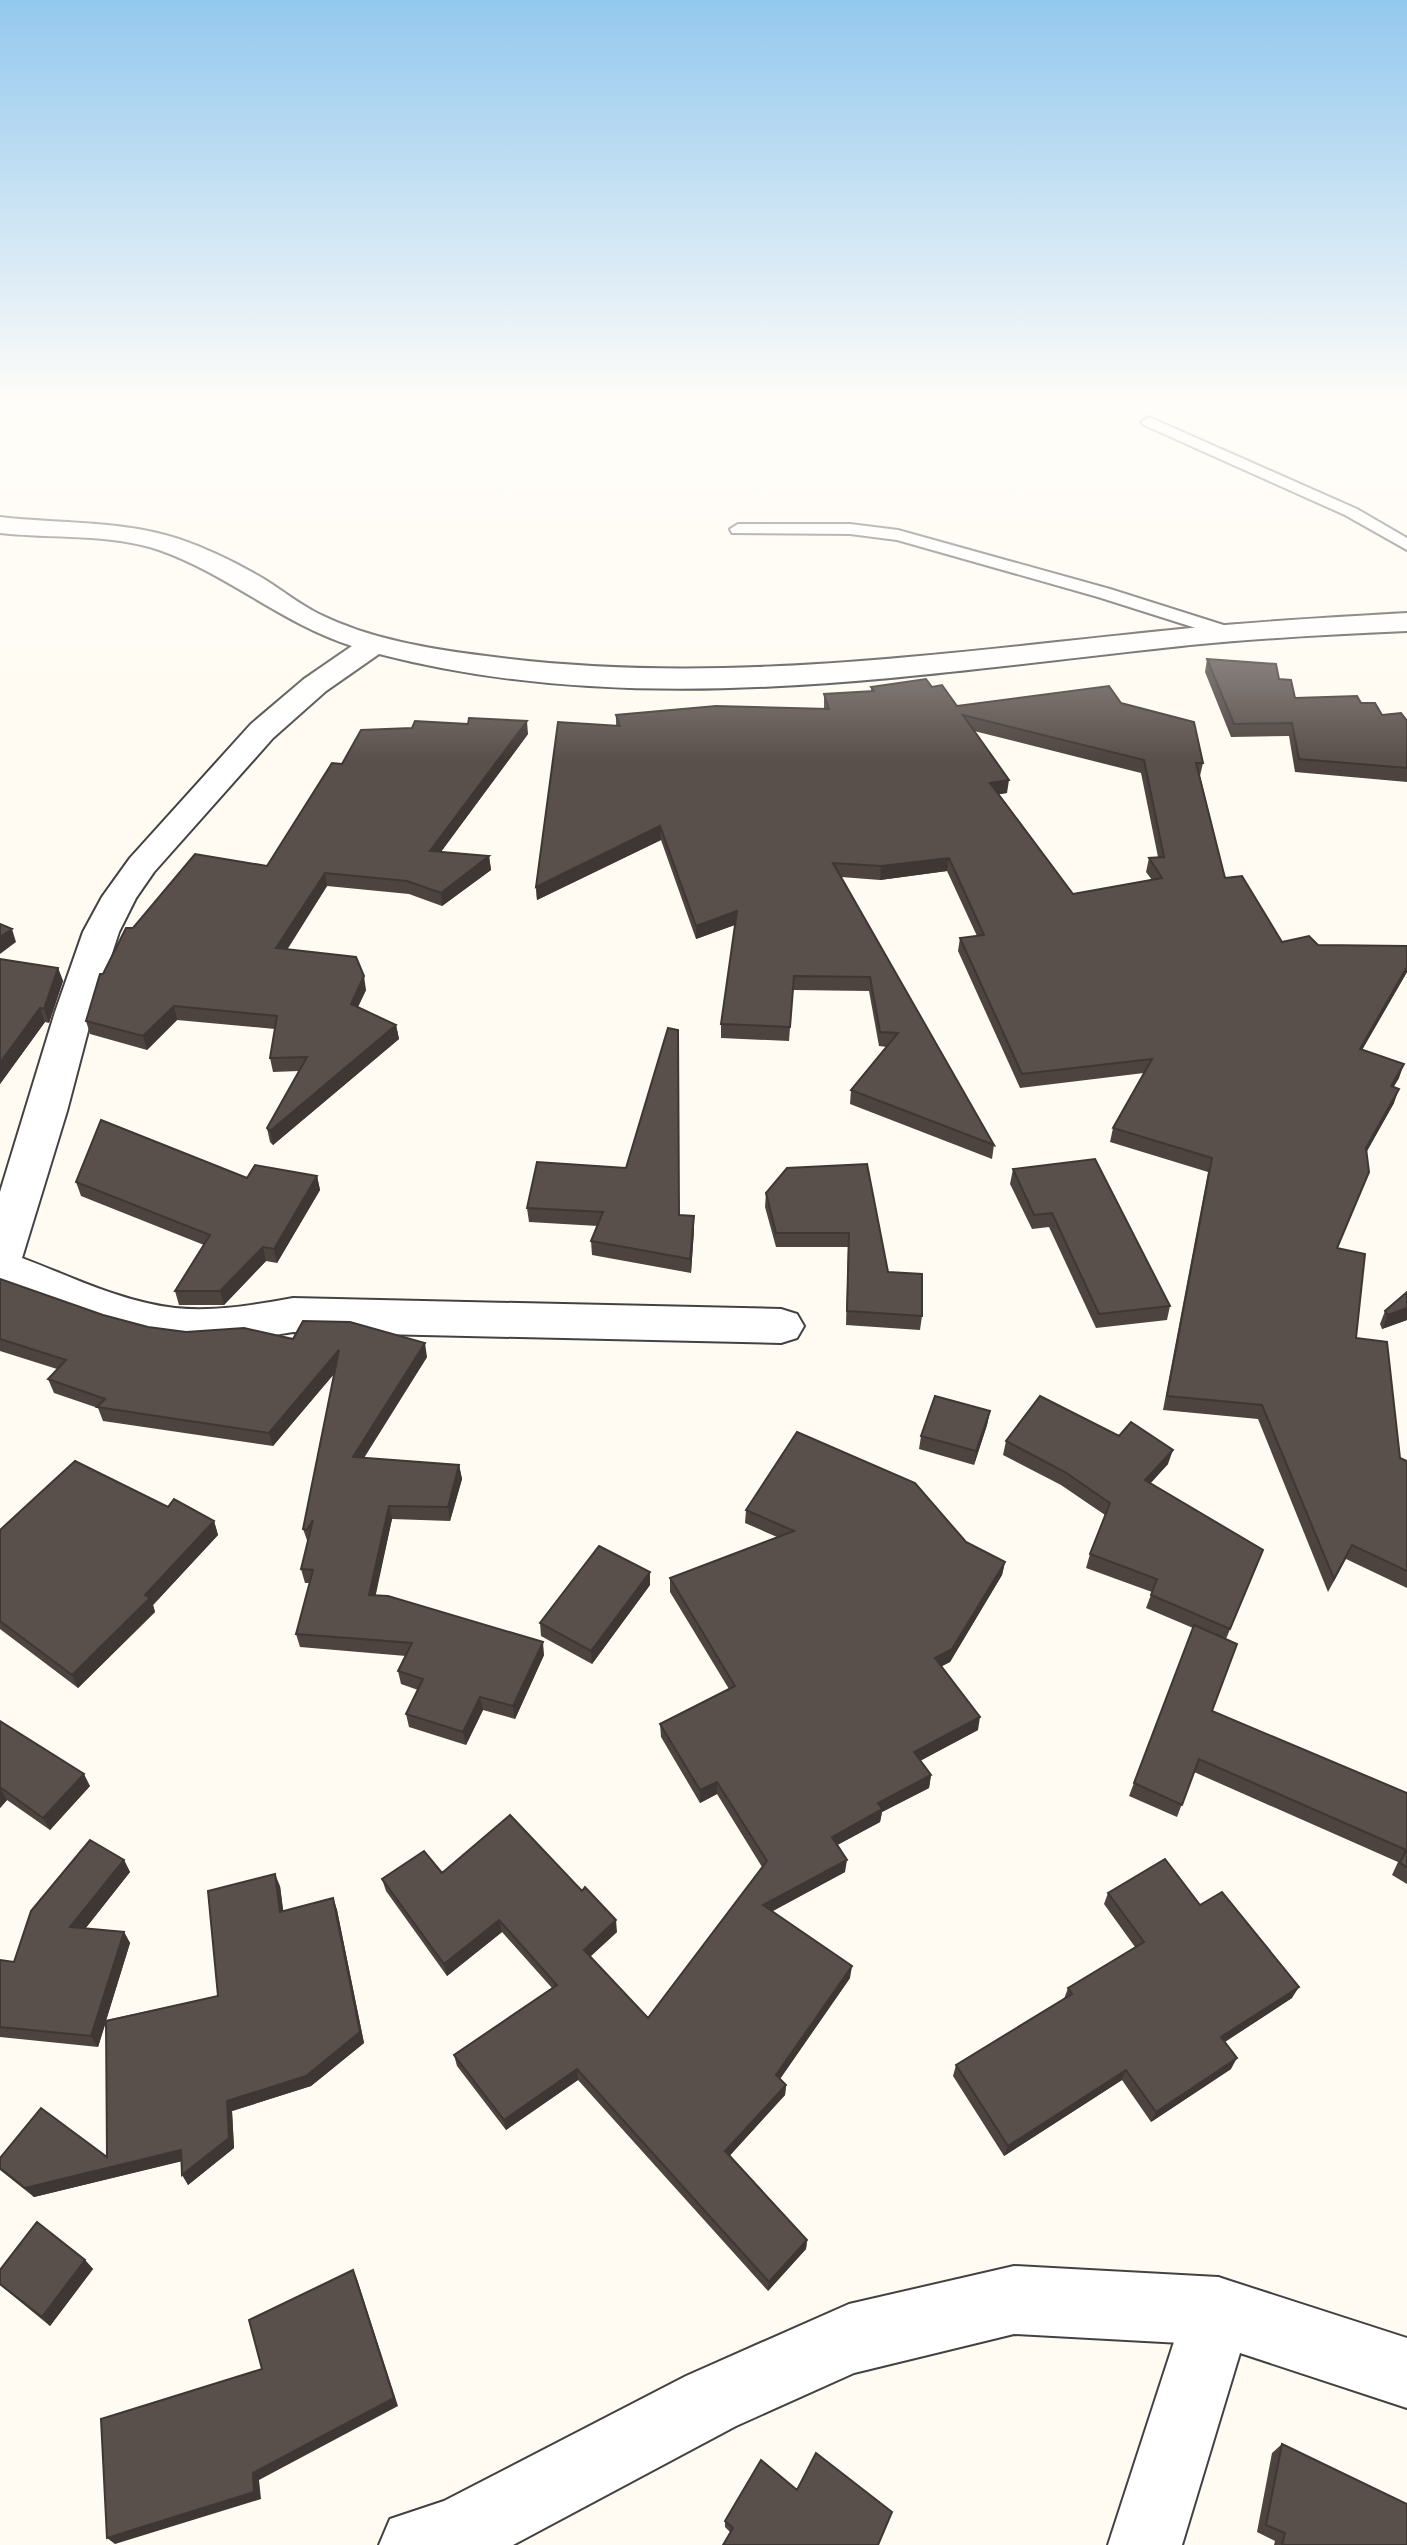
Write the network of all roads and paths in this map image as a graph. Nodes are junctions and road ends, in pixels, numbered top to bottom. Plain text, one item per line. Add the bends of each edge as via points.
1 (1371, 524) edge
2 (0, 525) edge
3 (738, 529) dead end
4 (1407, 545) edge
5 (1407, 622) edge
6 (1227, 632) junction
7 (374, 644) junction
8 (0, 1258) edge
9 (0, 1267) edge
10 (781, 1326) dead end
11 (1218, 2311) junction
12 (1407, 2373) edge
13 (416, 2545) edge
14 (1145, 2545) edge

1 - 4 lane
2 - 7 street via 144,538 253,584 315,623
3 - 6 lane via 850,529 898,535
5 - 6 street
6 - 7 street via 955,664 661,680 545,672
7 - 8 street via 262,731 119,897 92,959
9 - 10 street via 132,1315 176,1325 293,1315
11 - 12 street
11 - 13 street via 1014,2300 849,2339 711,2401 454,2536
11 - 14 street

